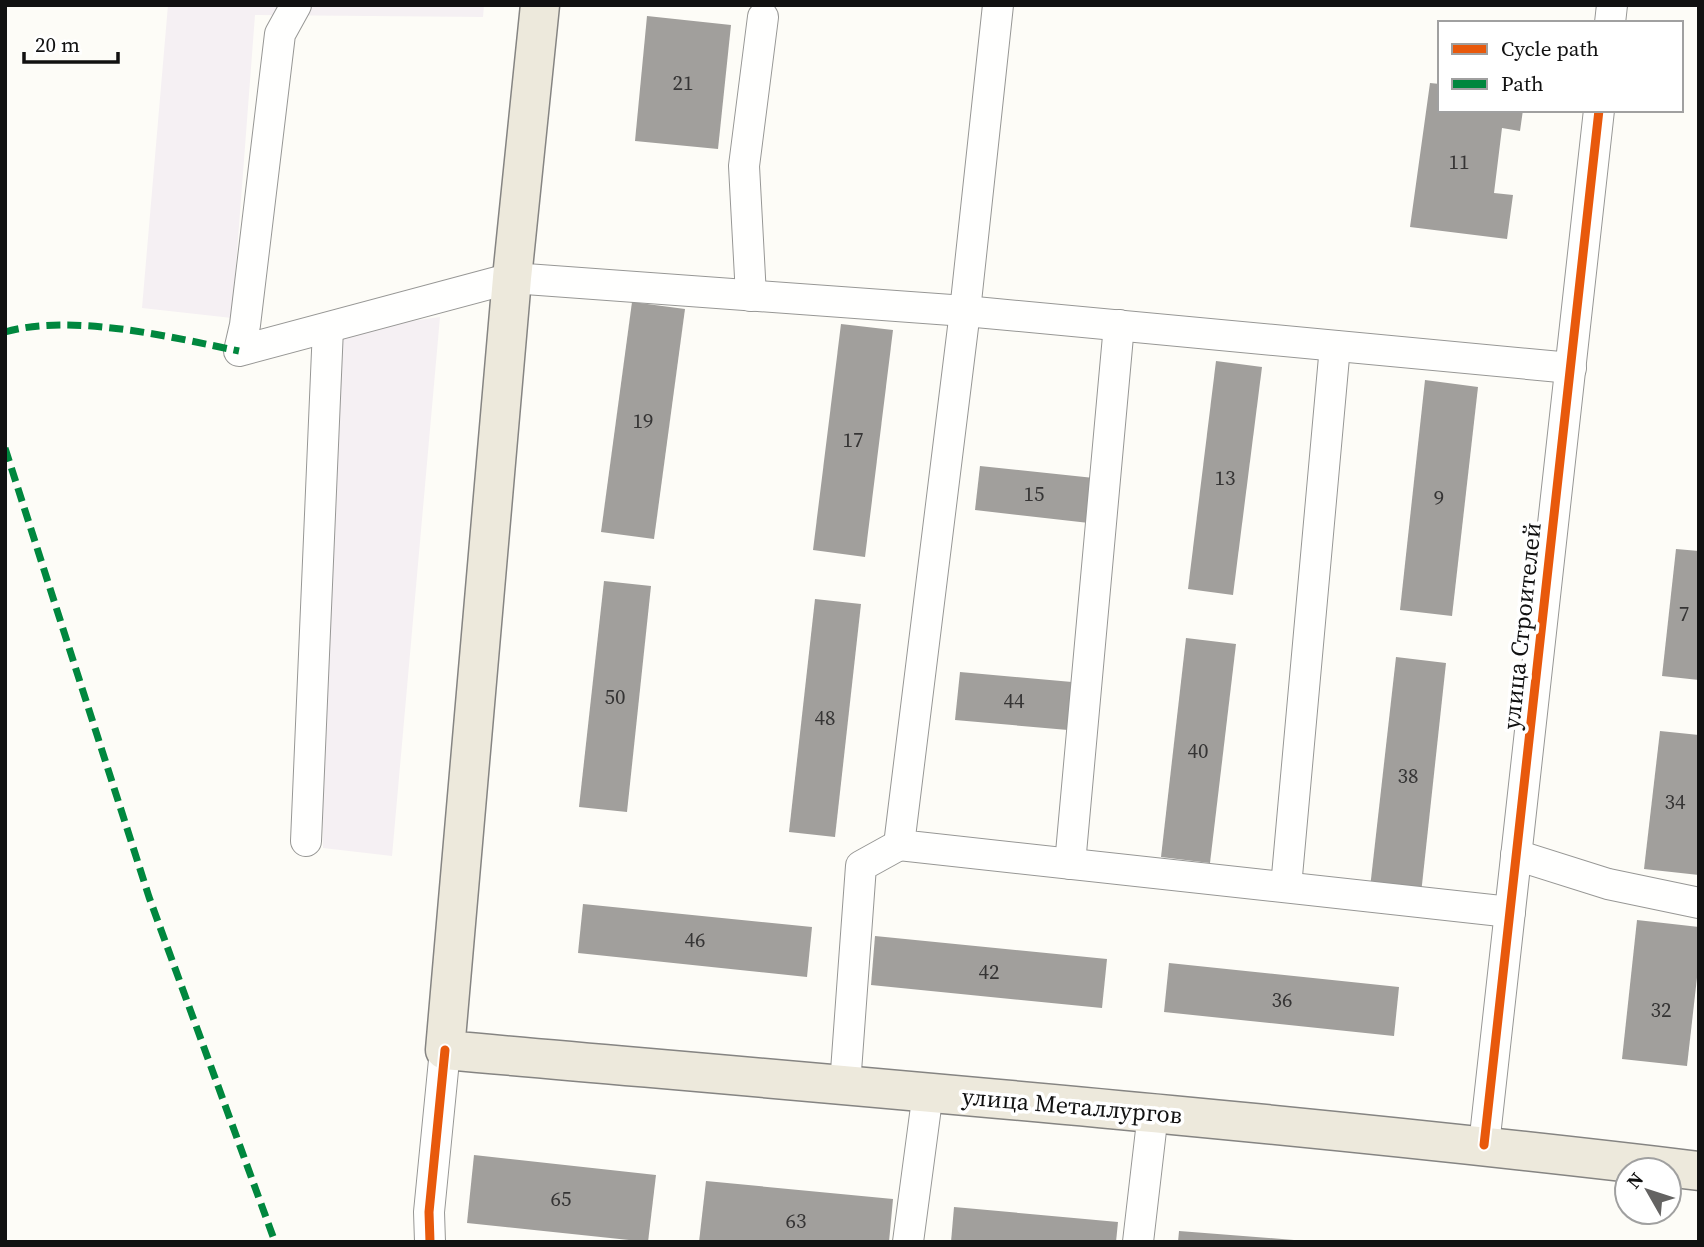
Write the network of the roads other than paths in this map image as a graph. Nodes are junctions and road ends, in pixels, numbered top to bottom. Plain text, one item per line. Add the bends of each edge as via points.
1 (296, 5) edge
2 (540, 5) edge
3 (998, 5) edge
4 (762, 17) dead end
5 (1600, 112) edge
6 (512, 278) junction
7 (751, 296) junction
8 (965, 311) junction
9 (1119, 326) junction
10 (328, 328) junction
11 (1335, 346) junction
12 (1571, 368) junction
13 (306, 841) dead end
14 (900, 845) junction
15 (1516, 855) junction
16 (1070, 864) junction
17 (1286, 887) junction
18 (1699, 903) edge
19 (1510, 912) junction
20 (445, 1050) junction
21 (845, 1085) junction
22 (928, 1092) junction
23 (1153, 1113) junction
24 (1483, 1145) junction
25 (1699, 1171) edge
26 (430, 1242) edge
27 (908, 1242) edge
28 (1138, 1242) edge

1 - 10 street via 280,34 239,351
2 - 6 main road
3 - 8 street
4 - 7 street via 744,166
5 - 12 street, улица Строителей
6 - 7 street
6 - 10 street
6 - 20 main road
7 - 8 street
8 - 9 street
8 - 14 street
9 - 11 street
9 - 16 street
10 - 13 street
11 - 12 street
11 - 17 street
12 - 15 street, улица Строителей
14 - 16 street
14 - 21 street via 861,866
15 - 18 street via 1608,884
15 - 19 street, улица Строителей
16 - 17 street
17 - 19 street
19 - 24 street, улица Строителей
20 - 21 main road, улица Металлургов
20 - 26 street
21 - 22 main road, улица Металлургов
22 - 23 main road, улица Металлургов
22 - 27 street
23 - 24 main road, улица Металлургов
23 - 28 street
24 - 25 main road, улица Металлургов

